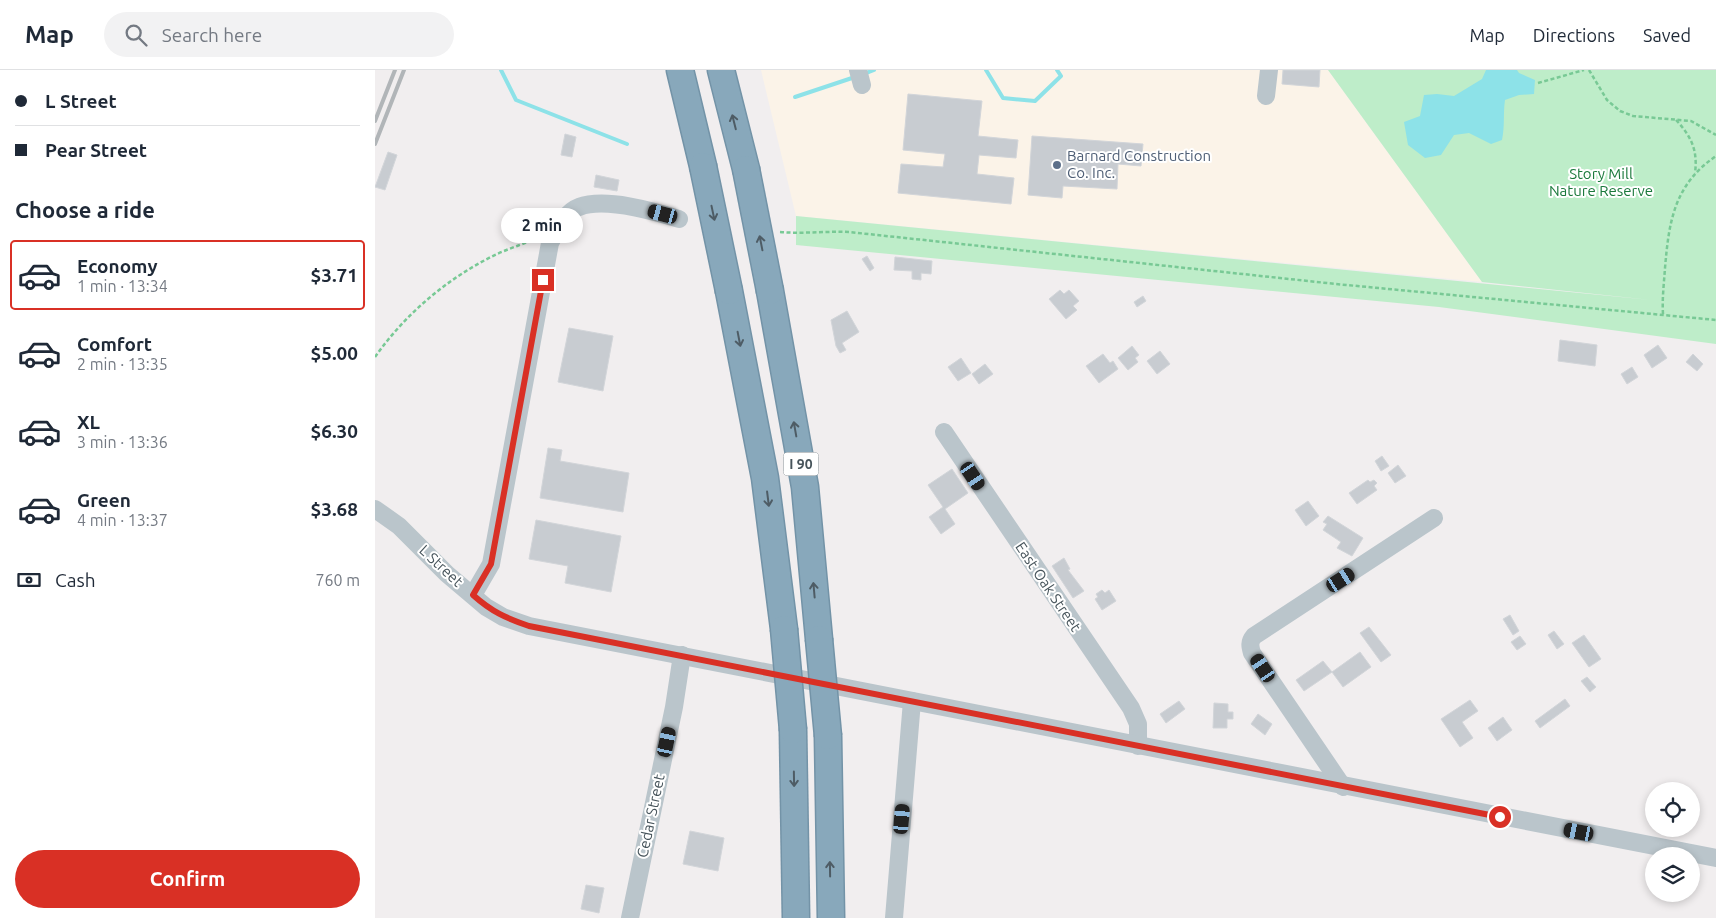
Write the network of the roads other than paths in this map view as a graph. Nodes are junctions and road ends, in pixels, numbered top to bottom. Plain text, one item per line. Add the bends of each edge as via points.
1 (680, 70) edge
2 (721, 70) edge
3 (1269, 70) edge
4 (1266, 96) dead end
5 (679, 218) dead end
6 (944, 432) dead end
7 (375, 509) edge
8 (1434, 518) dead end
9 (473, 595) junction
10 (682, 654) junction
11 (912, 701) junction
12 (1138, 746) junction
13 (1343, 787) junction
14 (1716, 858) edge
15 (630, 918) edge
16 (796, 918) edge
17 (831, 918) edge
18 (894, 918) edge

1 -> 16 highway, I 90, bridge via 703,166 765,478 793,730
17 -> 2 highway, I 90, bridge via 828,736 805,487 746,169
3 - 4 street
5 - 9 street via 641,208 592,204 578,207 569,214 550,243 491,564
6 - 12 street, East Oak Street via 1131,708 1138,724
7 - 9 street, L Street via 399,526
8 - 13 street via 1251,640 1253,653
9 - 10 street, L Street via 503,617 529,626
10 - 11 street, L Street
10 - 15 street, Cedar Street
11 - 12 street, L Street
11 - 18 street
12 - 13 street, L Street
13 - 14 street, L Street

